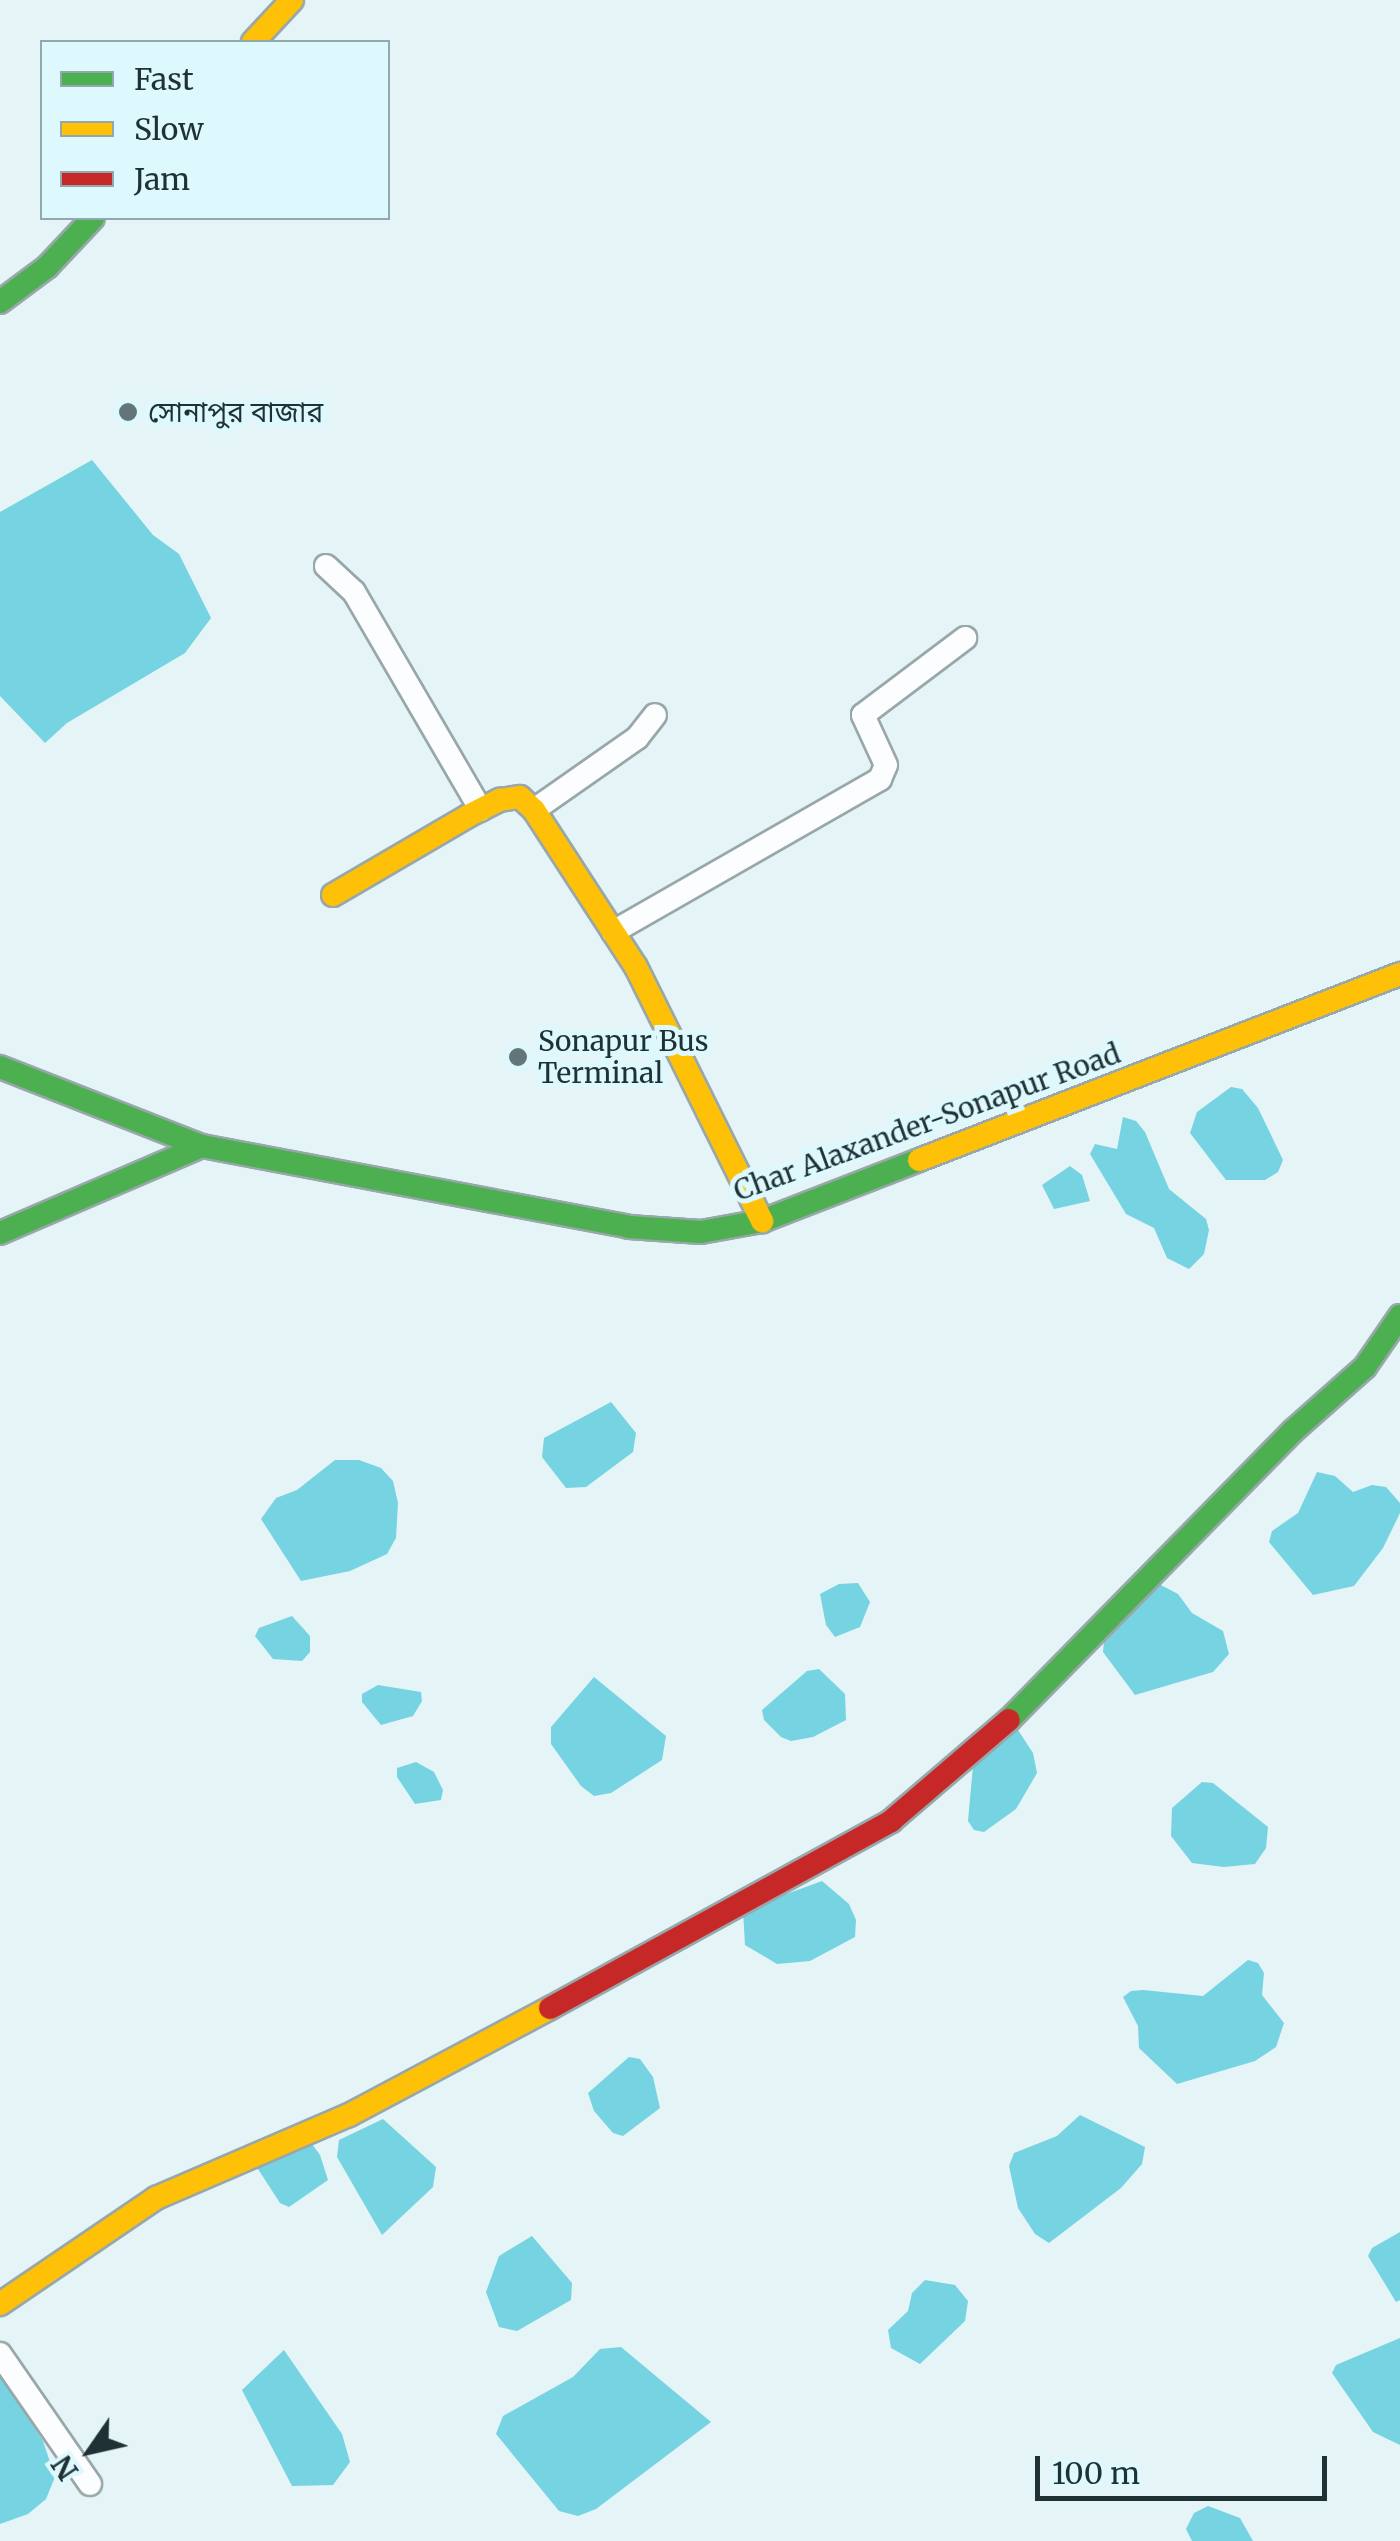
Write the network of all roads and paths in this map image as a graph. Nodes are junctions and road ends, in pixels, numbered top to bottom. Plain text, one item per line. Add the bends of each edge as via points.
1 (292, 0) edge
2 (255, 40) edge
3 (91, 220) edge
4 (0, 302) edge
5 (326, 566) dead end
6 (965, 638) dead end
7 (656, 716) dead end
8 (480, 810) junction
9 (534, 810) junction
10 (332, 895) dead end
11 (613, 932) junction
12 (1400, 974) edge
13 (0, 1067) edge
14 (202, 1146) junction
15 (762, 1221) junction
16 (0, 1232) edge
17 (1400, 1316) edge
18 (0, 2304) edge
19 (0, 2354) edge
20 (90, 2484) dead end

1 - 2 street
3 - 4 street via 48,267
5 - 8 street via 354,592
6 - 11 street via 863,715 886,765 880,779
7 - 9 street via 637,738
8 - 9 street via 520,797
8 - 10 street
9 - 11 street
11 - 15 street
12 - 15 street, Char Alaxander-Sonapur Road
13 - 14 street, Char Alaxander-Sonapur Road
14 - 15 street, Char Alaxander-Sonapur Road via 629,1228 702,1232
14 - 16 street
17 - 18 street via 1365,1367 1293,1431 998,1732 891,1821 350,2115 156,2198
19 - 20 street

